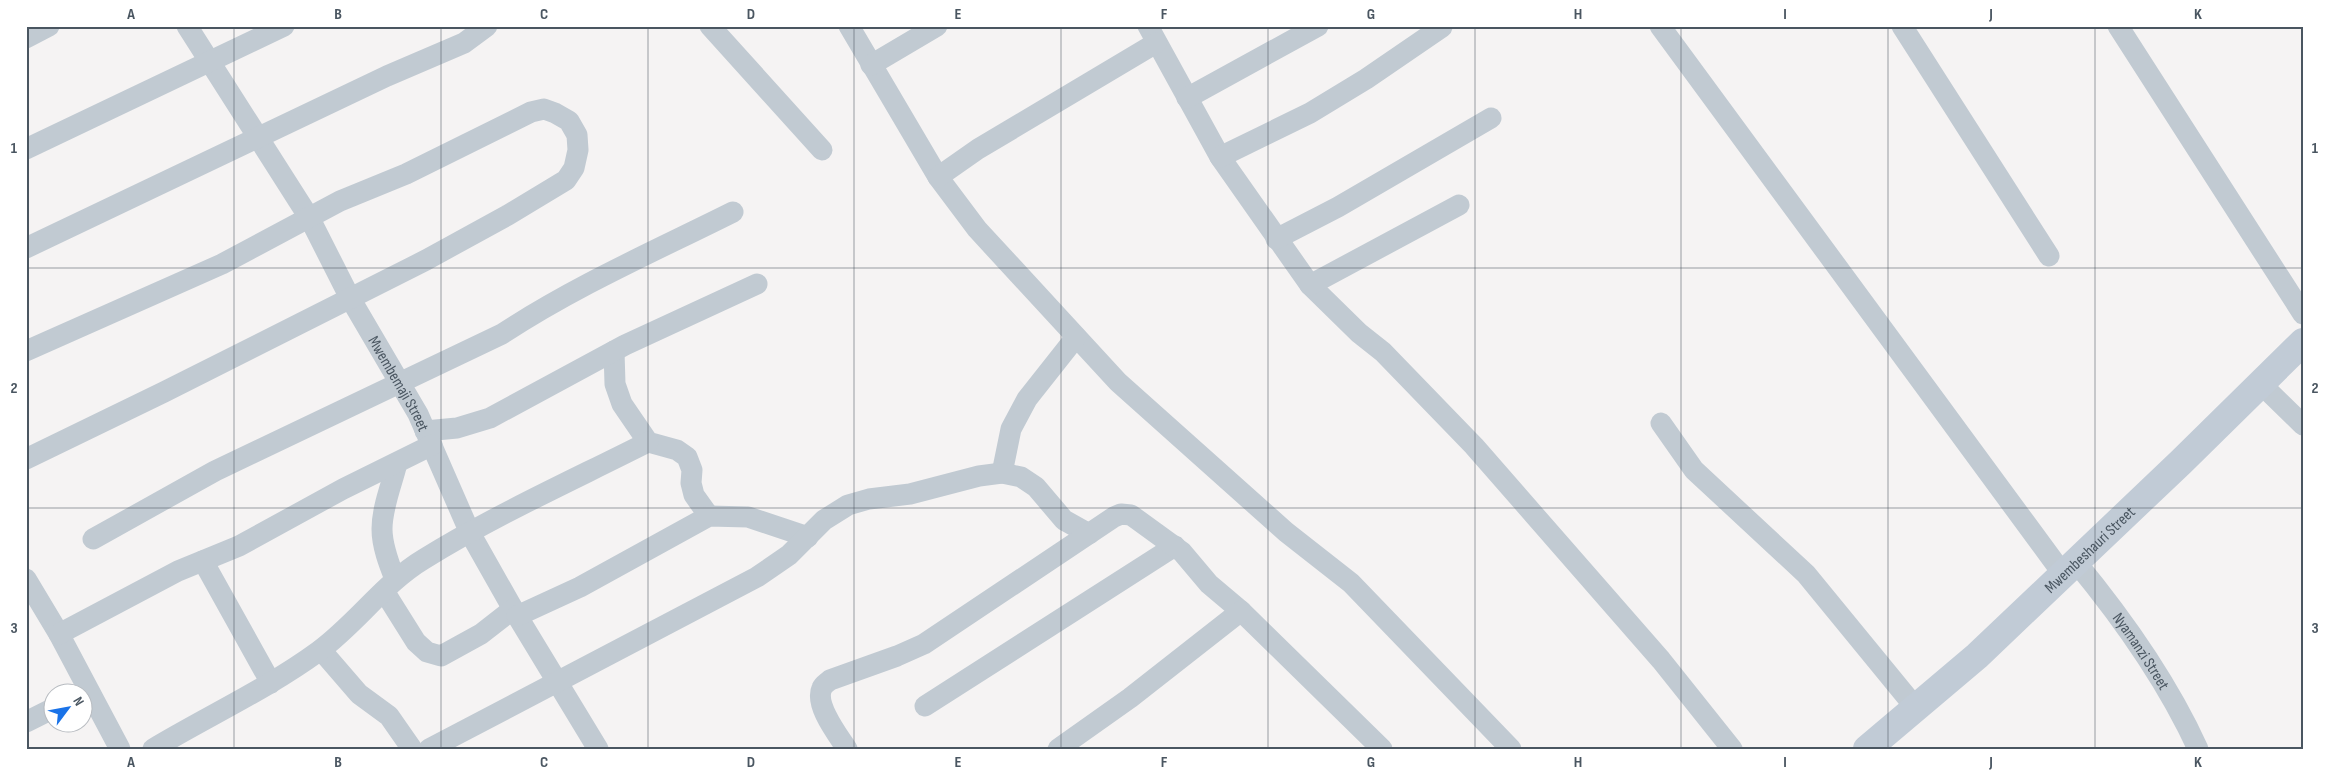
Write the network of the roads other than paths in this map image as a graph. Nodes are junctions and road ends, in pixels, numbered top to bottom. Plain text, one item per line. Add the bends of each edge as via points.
1 (49, 26) edge
2 (187, 26) edge
3 (284, 26) edge
4 (487, 26) edge
5 (710, 26) edge
6 (849, 26) edge
7 (937, 26) edge
8 (1318, 26) edge
9 (1660, 26) edge
10 (1902, 26) edge
11 (2118, 26) edge
12 (1442, 27) edge
13 (1152, 35) edge
14 (26, 38) edge
15 (209, 61) junction
16 (872, 65) junction
17 (1187, 98) junction
18 (1491, 118) dead end
19 (257, 139) junction
20 (26, 149) edge
21 (822, 150) dead end
22 (1220, 157) junction
23 (938, 177) junction
24 (1459, 205) dead end
25 (733, 212) dead end
26 (310, 219) junction
27 (1276, 239) junction
28 (26, 248) edge
29 (2049, 256) dead end
30 (757, 284) dead end
31 (1310, 285) junction
32 (350, 298) junction
33 (2303, 314) edge
34 (1076, 337) junction
35 (2303, 342) edge
36 (26, 351) edge
37 (614, 351) junction
38 (400, 384) junction
39 (2262, 384) junction
40 (1661, 423) dead end
41 (2303, 425) edge
42 (428, 438) junction
43 (648, 442) junction
44 (26, 459) edge
45 (397, 463) junction
46 (1002, 474) junction
47 (709, 516) junction
48 (470, 533) junction
49 (1089, 534) junction
50 (808, 537) junction
51 (93, 539) dead end
52 (1175, 546) junction
53 (203, 561) junction
54 (2069, 568) junction
55 (26, 579) edge
56 (389, 585) junction
57 (1241, 611) junction
58 (515, 613) junction
59 (59, 634) junction
60 (321, 650) junction
61 (81, 682) edge
62 (271, 683) junction
63 (558, 683) junction
64 (92, 702) edge
65 (925, 706) dead end
66 (1916, 707) junction
67 (42, 713) edge
68 (26, 722) edge
69 (120, 749) edge
70 (152, 749) edge
71 (412, 749) edge
72 (429, 749) edge
73 (598, 749) edge
74 (847, 749) edge
75 (1058, 749) edge
76 (1382, 749) edge
77 (1511, 749) edge
78 (1732, 749) edge
79 (1867, 749) edge
80 (2198, 749) edge

1 - 14 street
2 - 15 street, Mwembemaji Street
3 - 15 street
4 - 19 street via 464,43
5 - 21 street
6 - 16 street
7 - 16 street
8 - 17 street
9 - 54 street, Nyamanzi Street
10 - 29 street
11 - 33 street
12 - 22 street via 1310,113
13 - 17 street
13 - 23 street
15 - 19 street, Mwembemaji Street
15 - 20 street
16 - 23 street
17 - 22 street
18 - 27 street via 1338,207
19 - 26 street, Mwembemaji Street
19 - 28 street
22 - 27 street
23 - 34 street via 977,230
24 - 31 street
25 - 38 street via 593,281 543,307 502,334
26 - 32 street, Mwembemaji Street
26 - 32 street via 340,201 406,174 531,112 544,108 555,113 569,121 577,134 574,168 566,180 508,215
26 - 36 street via 222,264
27 - 31 street
30 - 37 street
31 - 78 street via 1390,359 1474,446 1661,660
32 - 38 street, Mwembemaji Street
32 - 44 street
34 - 46 street via 1027,399 1012,429
34 - 77 street via 1118,382 1286,532 1351,583
35 - 39 street, Mwembeshauri Street
37 - 42 street via 490,418
37 - 43 street via 614,384 622,404
38 - 42 street, Mwembemaji Street
38 - 51 street via 215,471
39 - 41 street
39 - 54 street, Mwembeshauri Street
40 - 66 street via 1694,470 1806,574
42 - 45 street
42 - 48 street, Mwembemaji Street
43 - 47 street via 665,445 687,457 692,470 694,495
43 - 48 street
45 - 53 street via 239,546
45 - 56 street via 382,529
46 - 49 street via 1021,477 1036,487 1064,520
46 - 50 street via 979,476 910,494 848,505 824,520
47 - 50 street via 748,517
47 - 58 street via 580,587
48 - 56 street via 423,560
48 - 58 street, Mwembemaji Street
49 - 52 street via 1118,515 1126,514
49 - 74 street via 924,644 830,680 822,688 820,700
50 - 63 street via 757,577
52 - 57 street via 1209,584
52 - 65 street
53 - 59 street
53 - 62 street
54 - 66 street, Mwembeshauri Street via 1978,656
54 - 80 street, Nyamanzi Street via 2130,633 2168,692
55 - 59 street
56 - 58 street via 416,642 427,652 441,656
56 - 60 street
57 - 75 street via 1130,698
57 - 76 street
58 - 63 street, Mwembemaji Street
59 - 61 street
60 - 62 street
60 - 71 street via 359,694 389,716
62 - 70 street
63 - 72 street
63 - 73 street, Mwembemaji Street
64 - 69 street
66 - 79 street, Mwembeshauri Street
67 - 68 street

